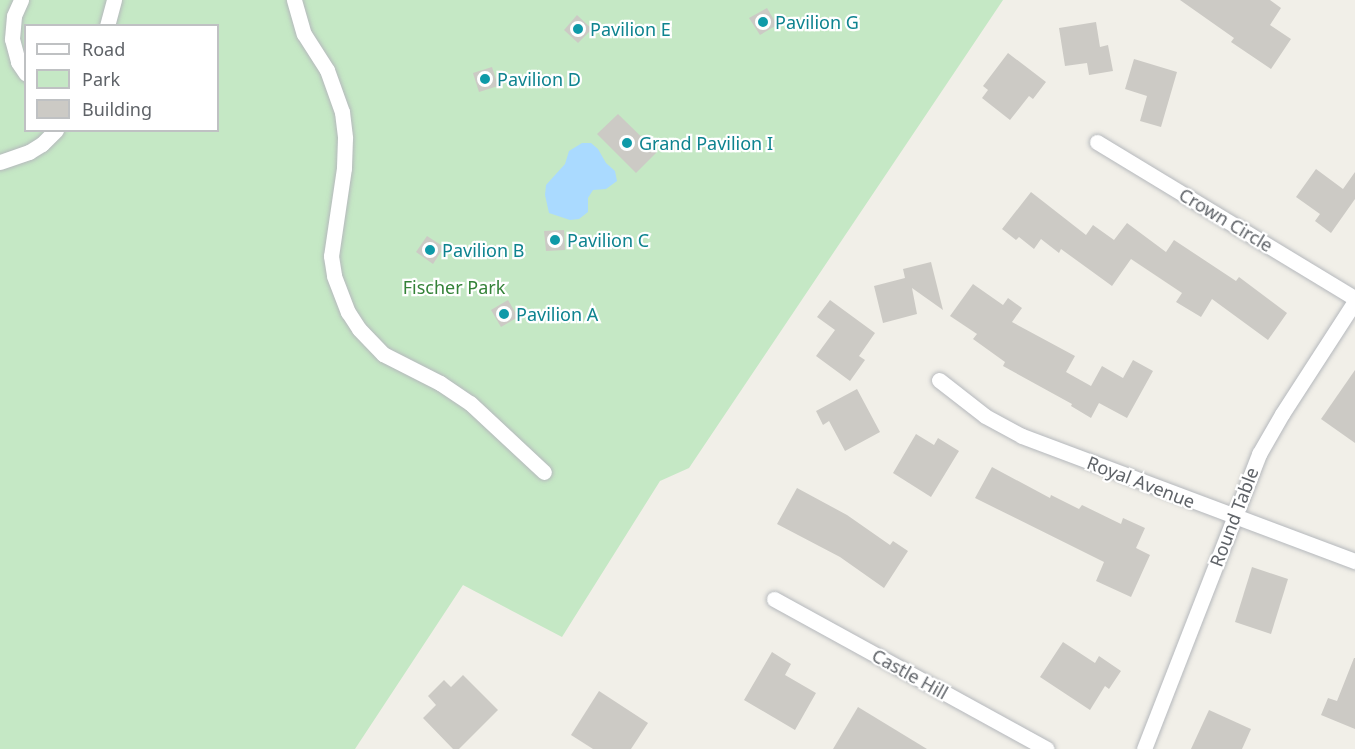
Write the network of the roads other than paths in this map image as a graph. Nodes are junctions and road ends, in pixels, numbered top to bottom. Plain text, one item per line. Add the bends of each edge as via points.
1 (21, 0) edge
2 (114, 0) edge
3 (294, 0) edge
4 (108, 24) edge
5 (24, 71) edge
6 (54, 132) edge
7 (1097, 142) dead end
8 (0, 162) edge
9 (1355, 299) edge
10 (939, 380) dead end
11 (544, 472) dead end
12 (1234, 517) junction
13 (1355, 561) edge
14 (774, 599) dead end
15 (1047, 749) edge
16 (1144, 749) edge

1 - 5 street via 14,16 12,39
2 - 4 street
3 - 11 street via 304,34 327,70 342,112 344,168 331,256 348,312 383,354 470,403
6 - 8 street via 29,152
7 - 9 street, Crown Circle
9 - 12 street, Round Table via 1270,432
10 - 12 street, Royal Avenue via 985,416 1022,436
12 - 13 street, Royal Avenue
12 - 16 street, Round Table
14 - 15 street, Castle Hill

